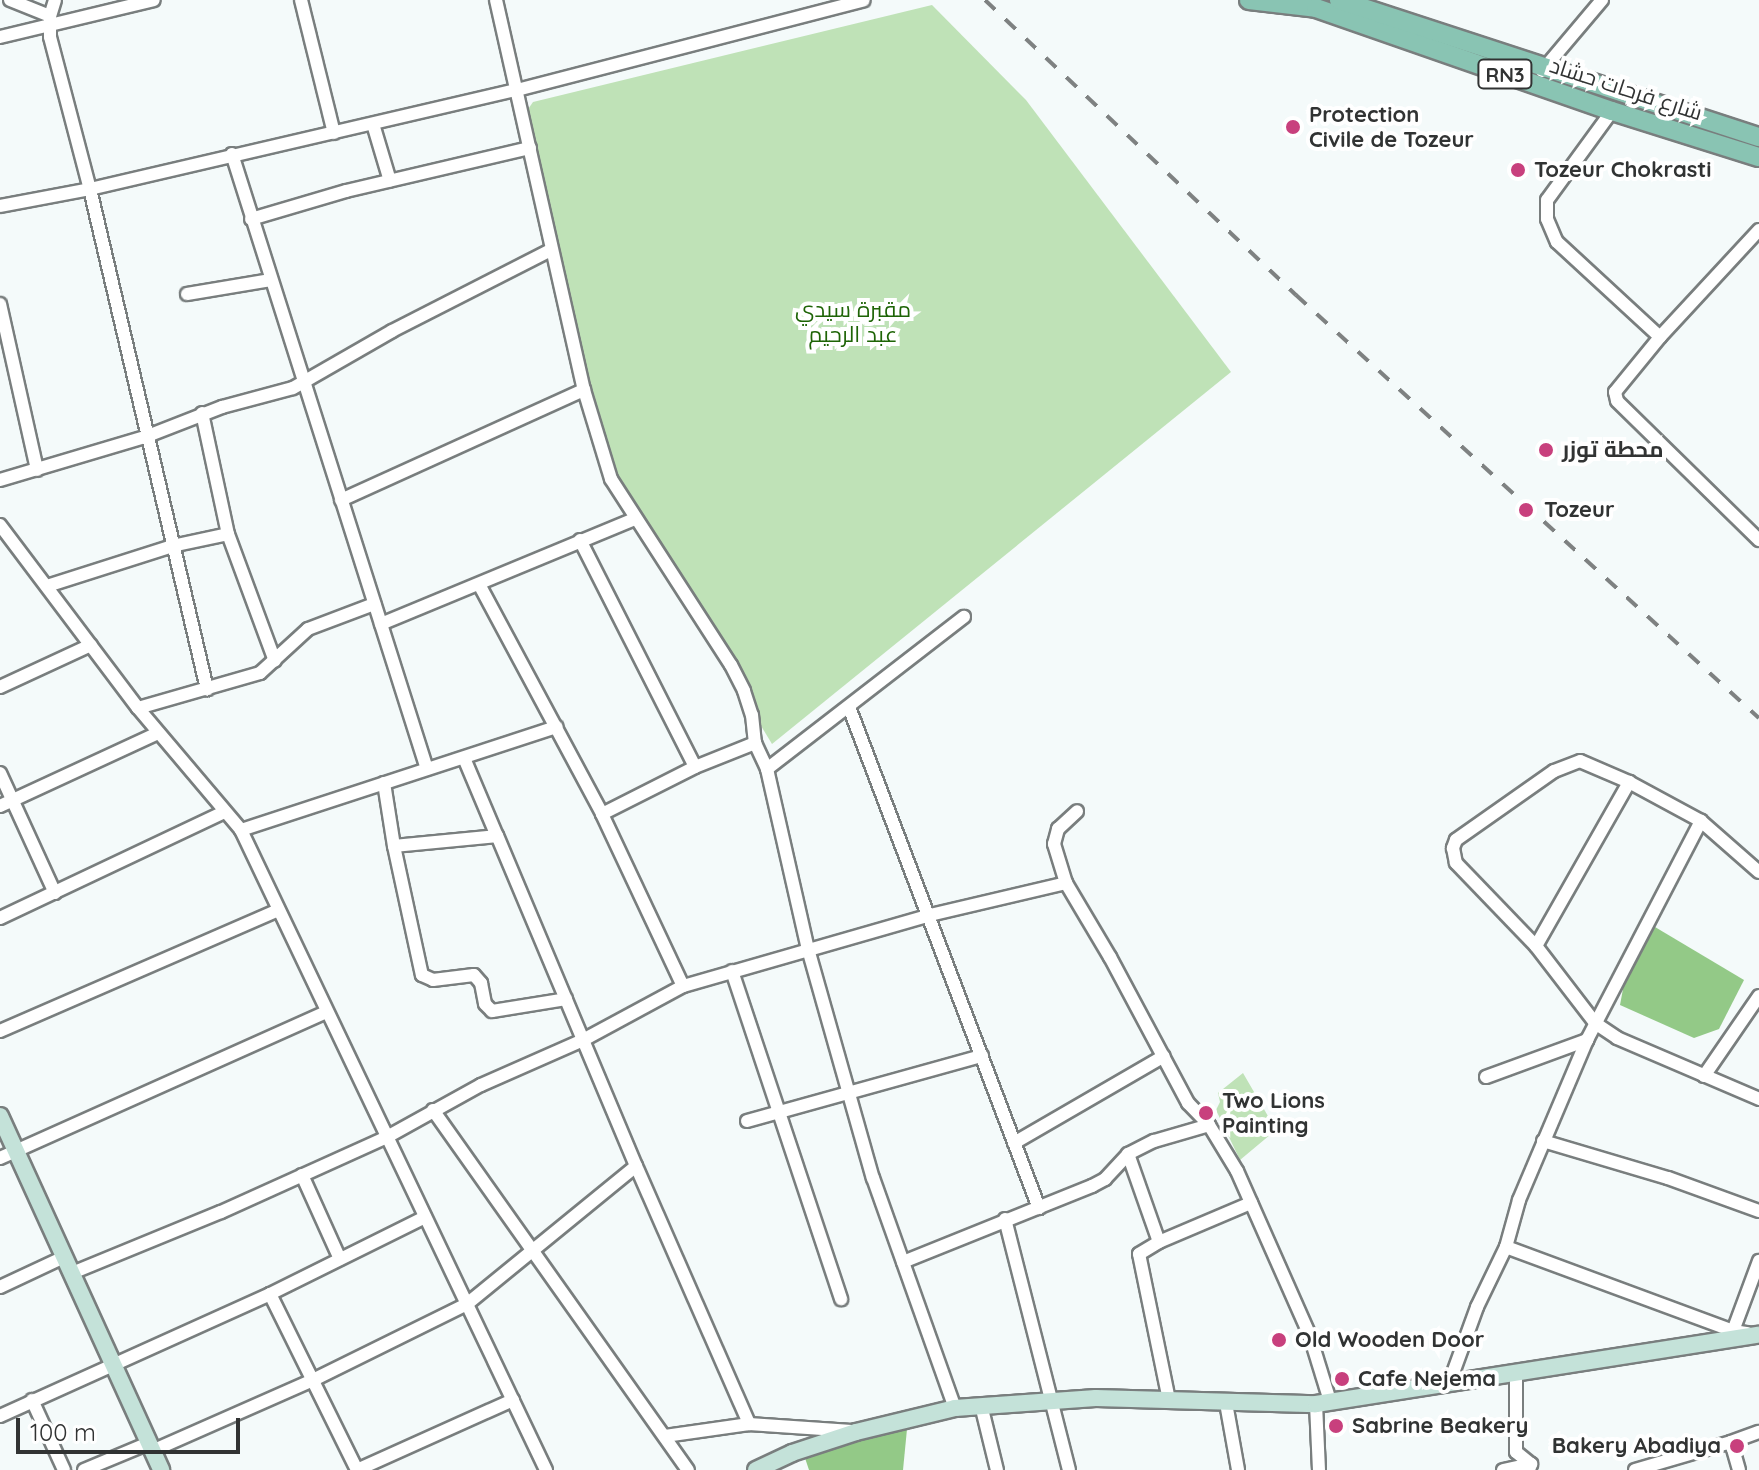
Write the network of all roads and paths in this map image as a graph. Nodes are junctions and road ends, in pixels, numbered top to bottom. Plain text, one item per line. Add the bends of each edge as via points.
1 (10, 0) edge
2 (55, 0) edge
3 (154, 0) edge
4 (301, 0) edge
5 (496, 0) edge
6 (864, 0) edge
7 (1249, 0) edge
8 (1339, 0) edge
9 (1602, 0) edge
10 (49, 21) junction
11 (0, 37) edge
12 (1545, 66) junction
13 (1534, 84) junction
14 (517, 90) junction
15 (1652, 102) junction
16 (1612, 111) junction
17 (1643, 121) junction
18 (373, 124) junction
19 (334, 133) junction
20 (1759, 137) edge
21 (530, 148) junction
22 (232, 154) junction
23 (1759, 157) edge
24 (390, 181) junction
25 (90, 189) junction
26 (0, 206) edge
27 (251, 219) junction
28 (1759, 230) edge
29 (551, 250) junction
30 (271, 280) junction
31 (187, 294) dead end
32 (0, 304) edge
33 (1660, 337) junction
34 (303, 381) junction
35 (584, 390) junction
36 (202, 413) junction
37 (145, 437) junction
38 (37, 470) junction
39 (0, 480) edge
40 (341, 500) junction
41 (634, 519) junction
42 (0, 525) edge
43 (228, 534) junction
44 (580, 540) junction
45 (1759, 540) edge
46 (172, 546) junction
47 (47, 586) junction
48 (480, 586) junction
49 (374, 604) junction
50 (964, 617) dead end
51 (381, 624) junction
52 (91, 645) junction
53 (275, 661) junction
54 (0, 687) edge
55 (207, 689) junction
56 (849, 707) junction
57 (138, 708) junction
58 (557, 727) junction
59 (158, 733) junction
60 (755, 743) junction
61 (464, 758) junction
62 (695, 767) junction
63 (427, 769) junction
64 (767, 769) junction
65 (0, 773) edge
66 (1629, 782) junction
67 (384, 783) junction
68 (6, 803) edge
69 (1077, 811) dead end
70 (224, 812) junction
71 (602, 814) junction
72 (1701, 821) junction
73 (241, 830) junction
74 (497, 836) junction
75 (394, 846) junction
76 (1759, 872) edge
77 (1066, 883) junction
78 (55, 893) junction
79 (278, 910) junction
80 (930, 915) junction
81 (0, 918) edge
82 (1536, 946) junction
83 (808, 949) junction
84 (732, 971) junction
85 (683, 986) junction
86 (1759, 996) edge
87 (566, 999) junction
88 (327, 1012) junction
89 (1595, 1023) junction
90 (0, 1031) edge
91 (583, 1040) junction
92 (1587, 1040) junction
93 (982, 1056) junction
94 (1164, 1056) junction
95 (1704, 1076) junction
96 (1486, 1077) dead end
97 (849, 1093) junction
98 (1759, 1099) edge
99 (433, 1110) junction
100 (780, 1113) junction
101 (0, 1116) edge
102 (747, 1121) dead end
103 (1209, 1125) junction
104 (387, 1137) junction
105 (1543, 1141) junction
106 (1014, 1143) junction
107 (16, 1151) junction
108 (1128, 1154) junction
109 (0, 1158) edge
110 (636, 1166) junction
111 (302, 1175) junction
112 (1251, 1203) junction
113 (1039, 1208) junction
114 (1759, 1211) edge
115 (425, 1217) junction
116 (1005, 1219) junction
117 (1159, 1242) junction
118 (1506, 1247) junction
119 (532, 1249) junction
120 (64, 1257) junction
121 (340, 1259) junction
122 (1759, 1261) edge
123 (903, 1262) junction
124 (72, 1273) junction
125 (0, 1287) edge
126 (270, 1294) junction
127 (841, 1299) dead end
128 (467, 1304) junction
129 (1733, 1331) junction
130 (1759, 1335) edge
131 (113, 1364) junction
132 (1516, 1373) junction
133 (313, 1380) junction
134 (1449, 1384) junction
135 (1048, 1399) junction
136 (32, 1400) junction
137 (513, 1400) junction
138 (1169, 1400) junction
139 (1323, 1402) junction
140 (1226, 1403) junction
141 (981, 1405) junction
142 (955, 1408) junction
143 (0, 1416) edge
144 (749, 1424) junction
145 (856, 1432) junction
146 (1759, 1432) edge
147 (665, 1436) junction
148 (1731, 1442) junction
149 (151, 1447) junction
150 (792, 1453) junction
151 (1530, 1467) edge
152 (64, 1470) edge
153 (84, 1470) edge
154 (161, 1470) edge
155 (546, 1470) edge
156 (688, 1470) edge
157 (756, 1470) edge
158 (772, 1470) edge
159 (997, 1470) edge
160 (1069, 1470) edge
161 (1238, 1470) edge
162 (1319, 1470) edge
163 (1503, 1470) edge
164 (1635, 1470) edge
165 (1739, 1470) edge

1 - 10 street
2 - 10 street
3 - 10 street
4 - 19 street
5 - 14 street
6 - 14 street
7 - 13 main road, شارع فرحات حشاد / RN3 via 1316,8
8 - 12 main road, شارع فرحات حشاد / RN3
9 - 12 street
10 - 11 street
10 - 25 street
12 - 13 street
12 - 15 main road, شارع فرحات حشاد / RN3
13 - 16 main road, شارع فرحات حشاد / RN3
14 - 18 street
14 - 21 street
15 - 17 main road
15 - 20 main road, شارع فرحات حشاد / RN3
16 - 17 main road, شارع فرحات حشاد / RN3
16 - 33 street via 1547,200 1547,219 1557,242
17 - 23 main road, شارع فرحات حشاد / RN3
18 - 19 street
18 - 24 street
19 - 22 street
21 - 24 street
21 - 29 street
22 - 25 street
22 - 27 street
24 - 27 street
25 - 26 street
25 - 37 street
27 - 30 street
28 - 33 street
29 - 34 street
29 - 35 street
30 - 31 street
30 - 34 street
32 - 38 street
33 - 45 street via 1617,387 1617,401
34 - 36 street via 286,391
34 - 40 street
35 - 40 street
35 - 41 street via 611,479
36 - 37 street
36 - 43 street
37 - 38 street
37 - 46 street
38 - 39 street
40 - 49 street
41 - 44 street
41 - 60 street via 731,665 752,715
42 - 47 street
43 - 46 street
43 - 53 street
44 - 48 street
44 - 62 street
46 - 47 street
46 - 55 street
47 - 52 street
48 - 51 street
48 - 58 street
49 - 51 street
49 - 53 street via 308,629
50 - 56 street
51 - 63 street
52 - 54 street
52 - 57 street
53 - 55 street via 260,673
55 - 57 street
56 - 64 street
56 - 80 street
57 - 59 street
58 - 61 street
58 - 71 street
59 - 68 street
59 - 70 street
60 - 62 street
60 - 64 street
61 - 63 street
61 - 74 street
62 - 71 street
63 - 67 street
64 - 83 street
65 - 68 street
66 - 72 street
66 - 82 street
66 - 82 street via 1572,761 1456,840 1456,863
67 - 73 street
67 - 75 street
68 - 78 street
69 - 77 street via 1058,829 1054,844
70 - 73 street
70 - 78 street
71 - 85 street
72 - 76 street
72 - 89 street
73 - 79 street
74 - 75 street
74 - 87 street
75 - 87 street via 422,975 433,980 474,975 492,1011
77 - 80 street
77 - 94 street
78 - 81 street
79 - 88 street
79 - 90 street
80 - 83 street
80 - 93 street
82 - 89 street
83 - 84 street
83 - 97 street
84 - 85 street
84 - 100 street
85 - 91 street
86 - 95 street
87 - 91 street
88 - 104 street
88 - 107 street
89 - 92 street
89 - 95 street
91 - 99 street
91 - 110 street
92 - 96 street
92 - 105 street
93 - 97 street
93 - 106 street
94 - 103 street via 1188,1103
94 - 106 street
95 - 98 street
97 - 100 street
97 - 123 street
99 - 104 street
99 - 119 street
100 - 102 street
100 - 127 street
101 - 107 street
103 - 108 street
103 - 112 street
104 - 111 street
104 - 115 street
105 - 114 street
105 - 118 street
106 - 113 street
107 - 109 street
107 - 120 street
108 - 113 street via 1105,1179
108 - 117 street
110 - 119 street
110 - 144 street
111 - 121 street
111 - 124 street
112 - 117 street
112 - 139 street via 1310,1336
113 - 116 street
115 - 121 street
115 - 128 street
116 - 123 street
116 - 135 street
117 - 138 street via 1143,1250 1139,1259
118 - 129 street
118 - 134 street
119 - 128 street
119 - 147 street
120 - 124 street
120 - 125 street
121 - 126 street
122 - 129 street
123 - 142 street
124 - 131 street
126 - 131 street
126 - 133 street
128 - 133 street
128 - 137 street
129 - 130 street
130 - 132 street
131 - 136 street
131 - 149 street
132 - 134 street
132 - 151 street via 1516,1452
133 - 137 street via 357,1470
133 - 149 street
134 - 139 street
135 - 138 street
135 - 141 street
135 - 160 street
136 - 143 street
136 - 152 street
137 - 155 street
138 - 140 street
139 - 140 street
139 - 162 street
140 - 161 street
141 - 142 street
141 - 159 street
142 - 145 street
144 - 145 street
144 - 147 street
145 - 150 street
146 - 148 street
147 - 156 street
148 - 164 street
148 - 165 street
149 - 153 street
149 - 154 street
150 - 157 street
150 - 158 street
151 - 163 street

